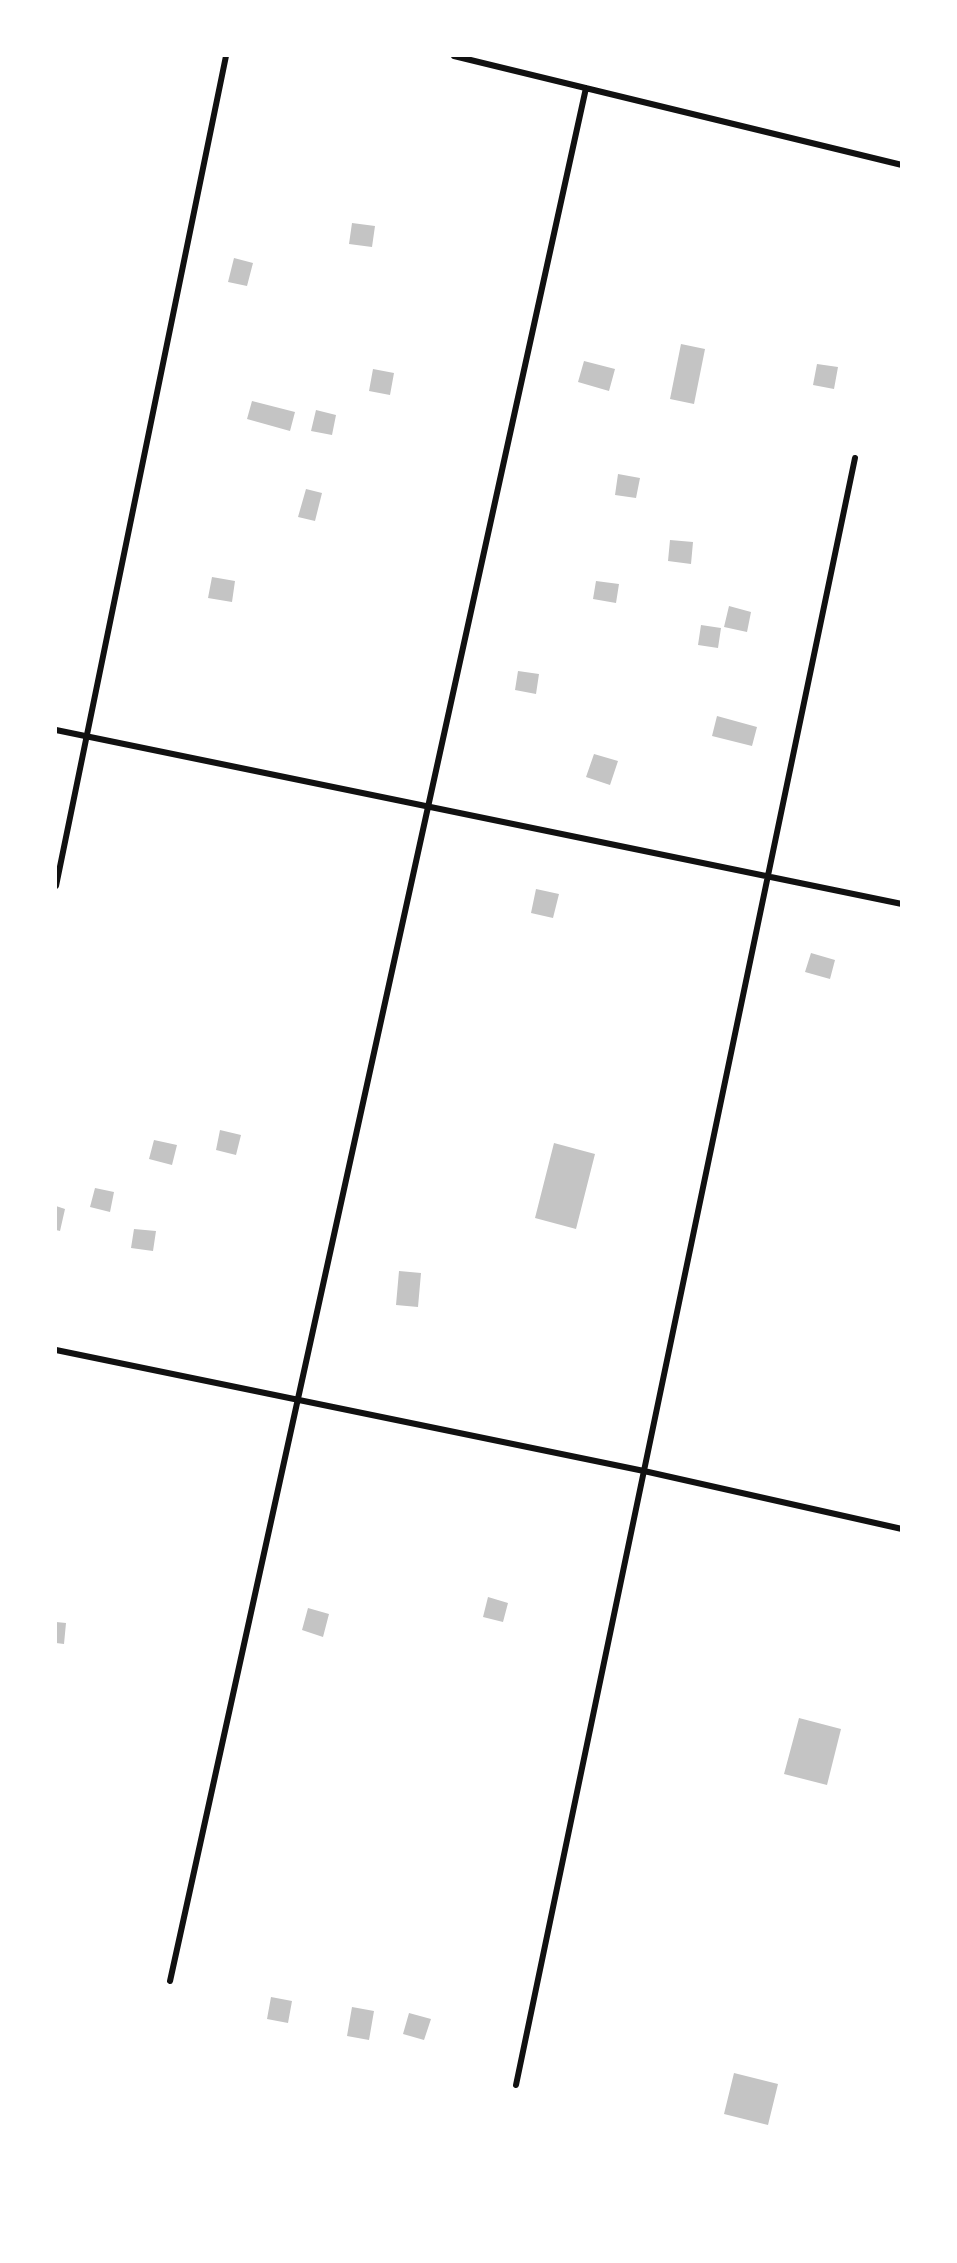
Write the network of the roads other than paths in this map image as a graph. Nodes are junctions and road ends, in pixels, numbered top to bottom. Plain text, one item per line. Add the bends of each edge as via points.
1 (226, 56) edge
2 (454, 56) edge
3 (586, 88) junction
4 (902, 165) edge
5 (855, 458) dead end
6 (56, 730) edge
7 (86, 736) junction
8 (428, 808) junction
9 (767, 878) junction
10 (56, 886) edge
11 (902, 904) edge
12 (56, 1350) edge
13 (298, 1400) junction
14 (644, 1471) junction
15 (902, 1529) edge
16 (171, 1981) dead end
17 (516, 2085) dead end

1 - 7 street
2 - 3 street
3 - 4 street
3 - 8 street
5 - 9 street
6 - 7 street
7 - 8 street
7 - 10 street
8 - 9 street
8 - 13 street
9 - 11 street
9 - 14 street
12 - 13 street
13 - 14 street
13 - 16 street
14 - 15 street
14 - 17 street

